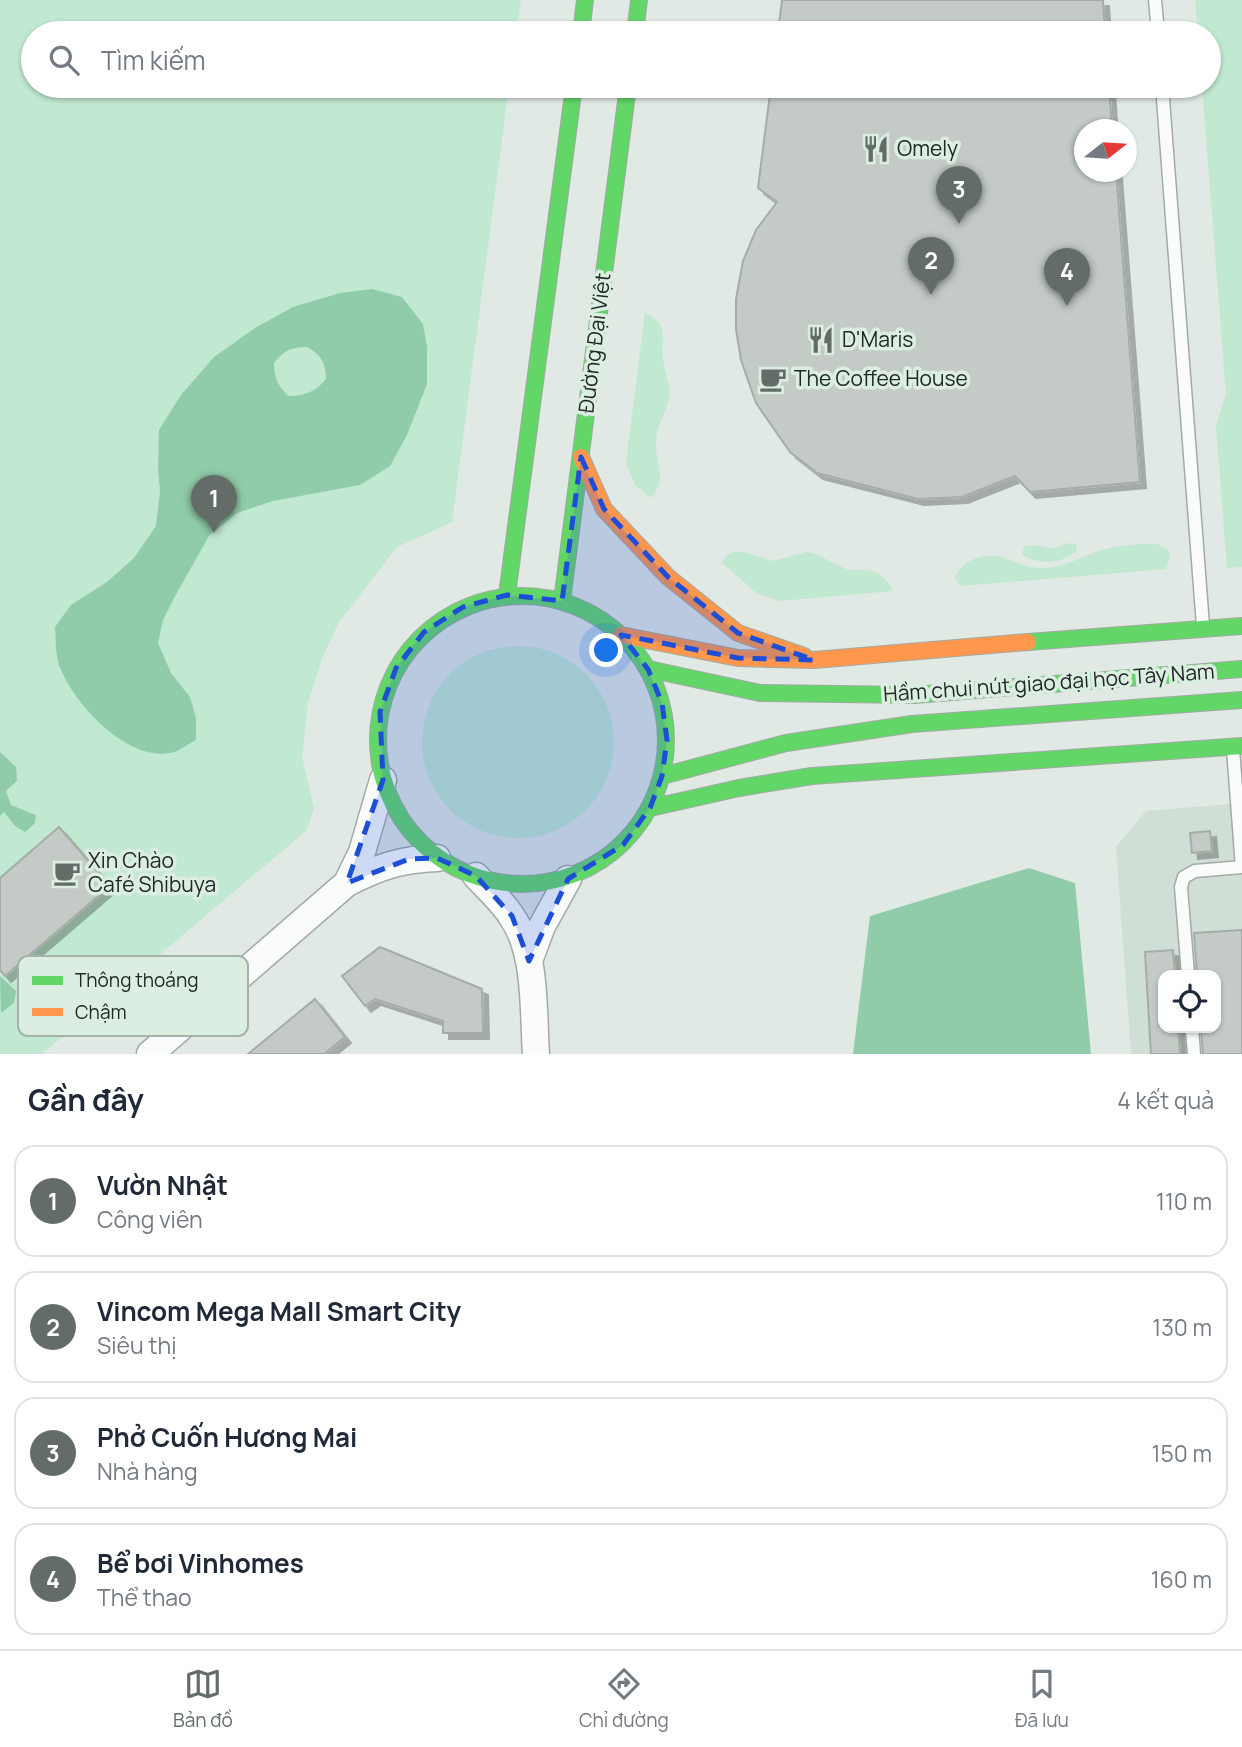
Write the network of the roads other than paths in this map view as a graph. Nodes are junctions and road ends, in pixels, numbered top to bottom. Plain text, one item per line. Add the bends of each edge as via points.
1 (585, 0) edge
2 (639, 0) edge
3 (1155, 0) edge
4 (582, 21) edge
5 (636, 21) edge
6 (1157, 21) edge
7 (572, 98) edge
8 (626, 98) edge
9 (1163, 98) edge
10 (581, 457) junction
11 (507, 595) junction
12 (562, 601) junction
13 (1242, 626) edge
14 (1204, 629) junction
15 (621, 635) junction
16 (814, 660) junction
17 (648, 669) junction
18 (1242, 669) edge
19 (1242, 700) edge
20 (1238, 746) edge
21 (662, 776) junction
22 (383, 780) junction
23 (650, 808) junction
24 (437, 858) junction
25 (1242, 867) edge
26 (476, 876) junction
27 (568, 879) junction
28 (347, 883) junction
29 (529, 961) junction
30 (248, 969) edge
31 (1188, 970) edge
32 (1192, 1033) edge
33 (171, 1036) edge
34 (150, 1054) edge
35 (536, 1054) edge
36 (1194, 1054) edge

1 - 4 street
2 - 5 street
3 - 6 lane
7 - 11 street
8 - 10 street, Đường Đại Việt
9 - 14 lane
10 - 12 street, Đường Đại Việt
10 - 16 street via 604,509 668,578 738,633
11 - 12 street
11 - 22 street via 463,607 424,632 396,668 380,712 378,757
12 - 15 street via 594,614
13 - 14 street
14 - 16 street
15 - 16 street via 738,658
15 - 17 street
17 - 18 street, Hầm chui nút giao đại học Tây Nam via 760,694 914,695
17 - 21 street via 662,703 667,740
19 - 21 street, Hầm chui nút giao đại học Tây Nam via 912,724 786,743
20 - 23 street via 812,776
20 - 25 lane
21 - 23 street
22 - 24 street via 391,802 416,840
22 - 28 street via 362,852
23 - 27 street via 623,845
24 - 26 street
24 - 28 street via 409,859
25 - 31 lane via 1184,877
26 - 27 street via 529,887
26 - 29 street via 512,916
27 - 29 street
28 - 30 street
29 - 35 street
32 - 36 lane
33 - 34 street

